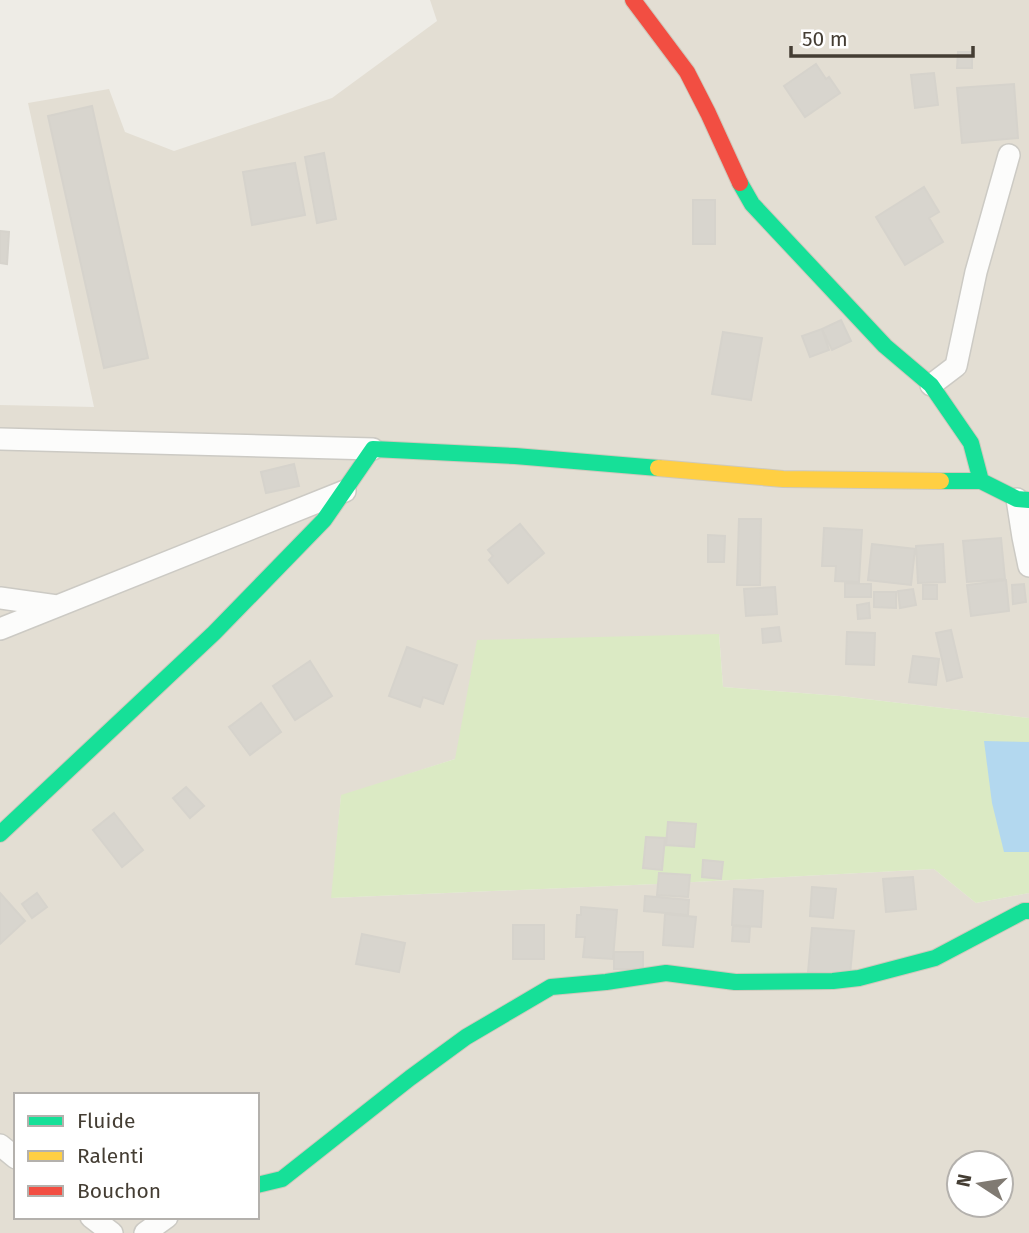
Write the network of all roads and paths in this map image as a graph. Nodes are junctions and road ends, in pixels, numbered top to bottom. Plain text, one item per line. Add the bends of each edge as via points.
1 (632, 0) edge
2 (1009, 155) dead end
3 (931, 385) junction
4 (0, 439) edge
5 (373, 449) junction
6 (981, 481) junction
7 (346, 490) junction
8 (1023, 500) edge
9 (1029, 566) edge
10 (0, 598) edge
11 (57, 606) junction
12 (0, 629) edge
13 (0, 834) edge
14 (1029, 911) edge
15 (0, 1145) edge
16 (14, 1156) edge
17 (259, 1185) edge
18 (94, 1219) edge
19 (164, 1219) edge
20 (112, 1233) edge
21 (145, 1233) edge

1 - 3 street via 693,82 752,204 885,346
2 - 3 street via 976,272 957,366
3 - 6 street via 971,443
4 - 5 street
5 - 6 street via 783,479
5 - 7 street
6 - 8 street
7 - 11 street
7 - 13 street via 324,520 214,633
8 - 9 street
10 - 11 street
11 - 12 street
14 - 17 street via 935,958 859,978 735,982 666,973 551,986 466,1037 282,1179
15 - 16 street
18 - 20 street
19 - 21 street

